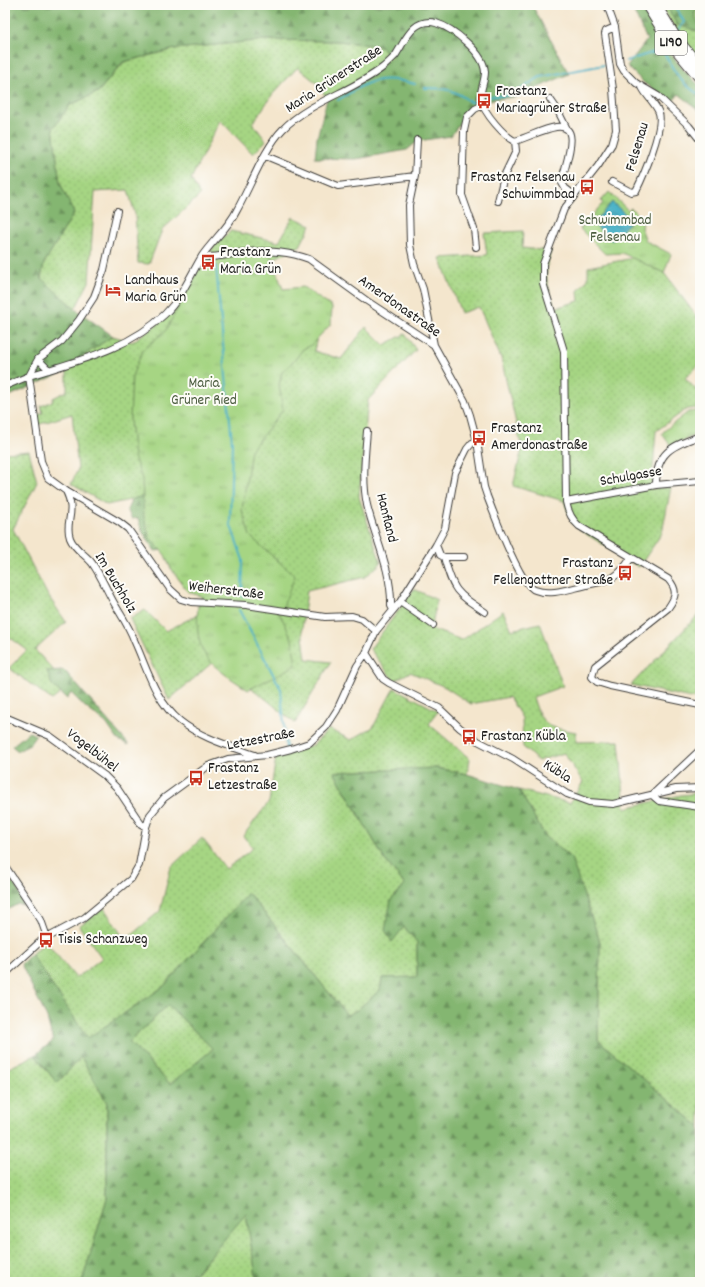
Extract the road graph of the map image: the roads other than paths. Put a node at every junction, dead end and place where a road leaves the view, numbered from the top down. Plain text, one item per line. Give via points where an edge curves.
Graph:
1 (607, 5) edge
2 (647, 5) edge
3 (656, 5) edge
4 (615, 27) junction
5 (700, 67) edge
6 (700, 78) edge
7 (642, 87) junction
8 (550, 99) dead end
9 (483, 105) junction
10 (567, 129) junction
11 (417, 140) dead end
12 (700, 140) edge
13 (516, 141) junction
14 (266, 156) junction
15 (415, 176) junction
16 (612, 182) dead end
17 (574, 195) junction
18 (498, 201) dead end
19 (117, 211) dead end
20 (476, 246) dead end
21 (202, 257) junction
22 (434, 345) junction
23 (38, 359) junction
24 (49, 370) junction
25 (29, 376) junction
26 (5, 386) edge
27 (368, 431) dead end
28 (700, 436) edge
29 (477, 441) junction
30 (700, 481) edge
31 (656, 485) junction
32 (66, 491) junction
33 (566, 502) junction
34 (436, 545) junction
35 (444, 557) junction
36 (464, 557) dead end
37 (631, 558) junction
38 (400, 602) junction
39 (393, 610) junction
40 (485, 612) dead end
41 (434, 625) dead end
42 (376, 631) junction
43 (366, 653) junction
44 (700, 705) edge
45 (5, 717) edge
46 (700, 750) edge
47 (258, 756) junction
48 (700, 788) edge
49 (652, 795) junction
50 (700, 807) edge
51 (146, 827) junction
52 (5, 866) edge
53 (47, 937) junction
54 (5, 974) edge

1 - 4 street, Felsenau
2 - 6 main road, L190 via 670,42
3 - 5 main road, L190 via 676,38
4 - 7 street, Felsenau via 620,64
4 - 17 street via 605,34 616,130 612,144 598,166
7 - 12 street, Felsenau via 658,96
7 - 16 street, Felsenau via 659,113 660,122 645,173 636,192
8 - 10 street via 558,109
9 - 13 street via 507,137
9 - 14 street, Maria Grünerstraße via 480,99 485,73 479,56 454,32 435,23 423,22 413,29 394,57 381,69 313,107 284,128
9 - 20 street via 474,109 467,117 464,131 462,195 474,229
10 - 13 street via 556,127
10 - 17 street via 572,136 562,183
11 - 15 street
13 - 18 street via 516,151 504,176
14 - 15 street via 338,186
14 - 21 street, Maria Grünerstraße via 235,214
15 - 22 street via 409,205 410,245 423,289
17 - 33 street via 564,209 543,264 542,274 564,351
19 - 23 street via 104,270 94,297 62,341
21 - 22 street, Amerdonastraße via 217,258 247,252 309,259
21 - 24 street, Maria Grünerstraße via 174,304 149,327 129,340 93,356
22 - 29 street, Amerdonastraße via 465,401
23 - 24 street
23 - 25 street
24 - 25 street, Maria Grünerstraße
25 - 26 street
25 - 32 street via 43,468 52,482
27 - 39 street, Hanfland via 364,456 367,505 388,578
28 - 31 street via 674,447 662,456
29 - 34 street, Letzestraße via 467,449 455,473 445,528
29 - 37 street, Amerdonastraße via 487,496 522,577 535,590 550,593 607,580 619,574
30 - 31 street, Schulgasse
31 - 33 street, Schulgasse
32 - 42 street, Weiherstraße via 128,529 170,589 181,599 246,605 325,617 352,616 362,619
32 - 47 street, Im Buchholz via 72,508 70,540 92,564 134,638 150,680 168,708 179,720 209,738
33 - 37 street via 568,511 579,526
34 - 35 street via 440,555
34 - 38 street, Letzestraße
35 - 36 street
35 - 40 street via 453,586 465,599
37 - 44 street via 668,579 676,594 668,608 595,666 592,677 597,682 610,686
38 - 39 street, Letzestraße
38 - 41 street
39 - 42 street, Letzestraße
42 - 43 street, Letzestraße
43 - 47 street, Letzestraße via 326,727 309,743
43 - 49 street, Kübla via 389,683 439,708 478,741 513,759 567,794 590,802 607,804
45 - 51 street, Vogelbühel via 50,736 105,776 117,788 141,824
46 - 49 street
47 - 51 street, Letzestraße via 228,759 208,766 158,803
48 - 49 street, Kübla via 676,789
49 - 50 street via 659,801
51 - 53 street, Letzestraße via 139,865 131,879 84,918
52 - 53 street via 41,920
53 - 54 street, Letzestraße

